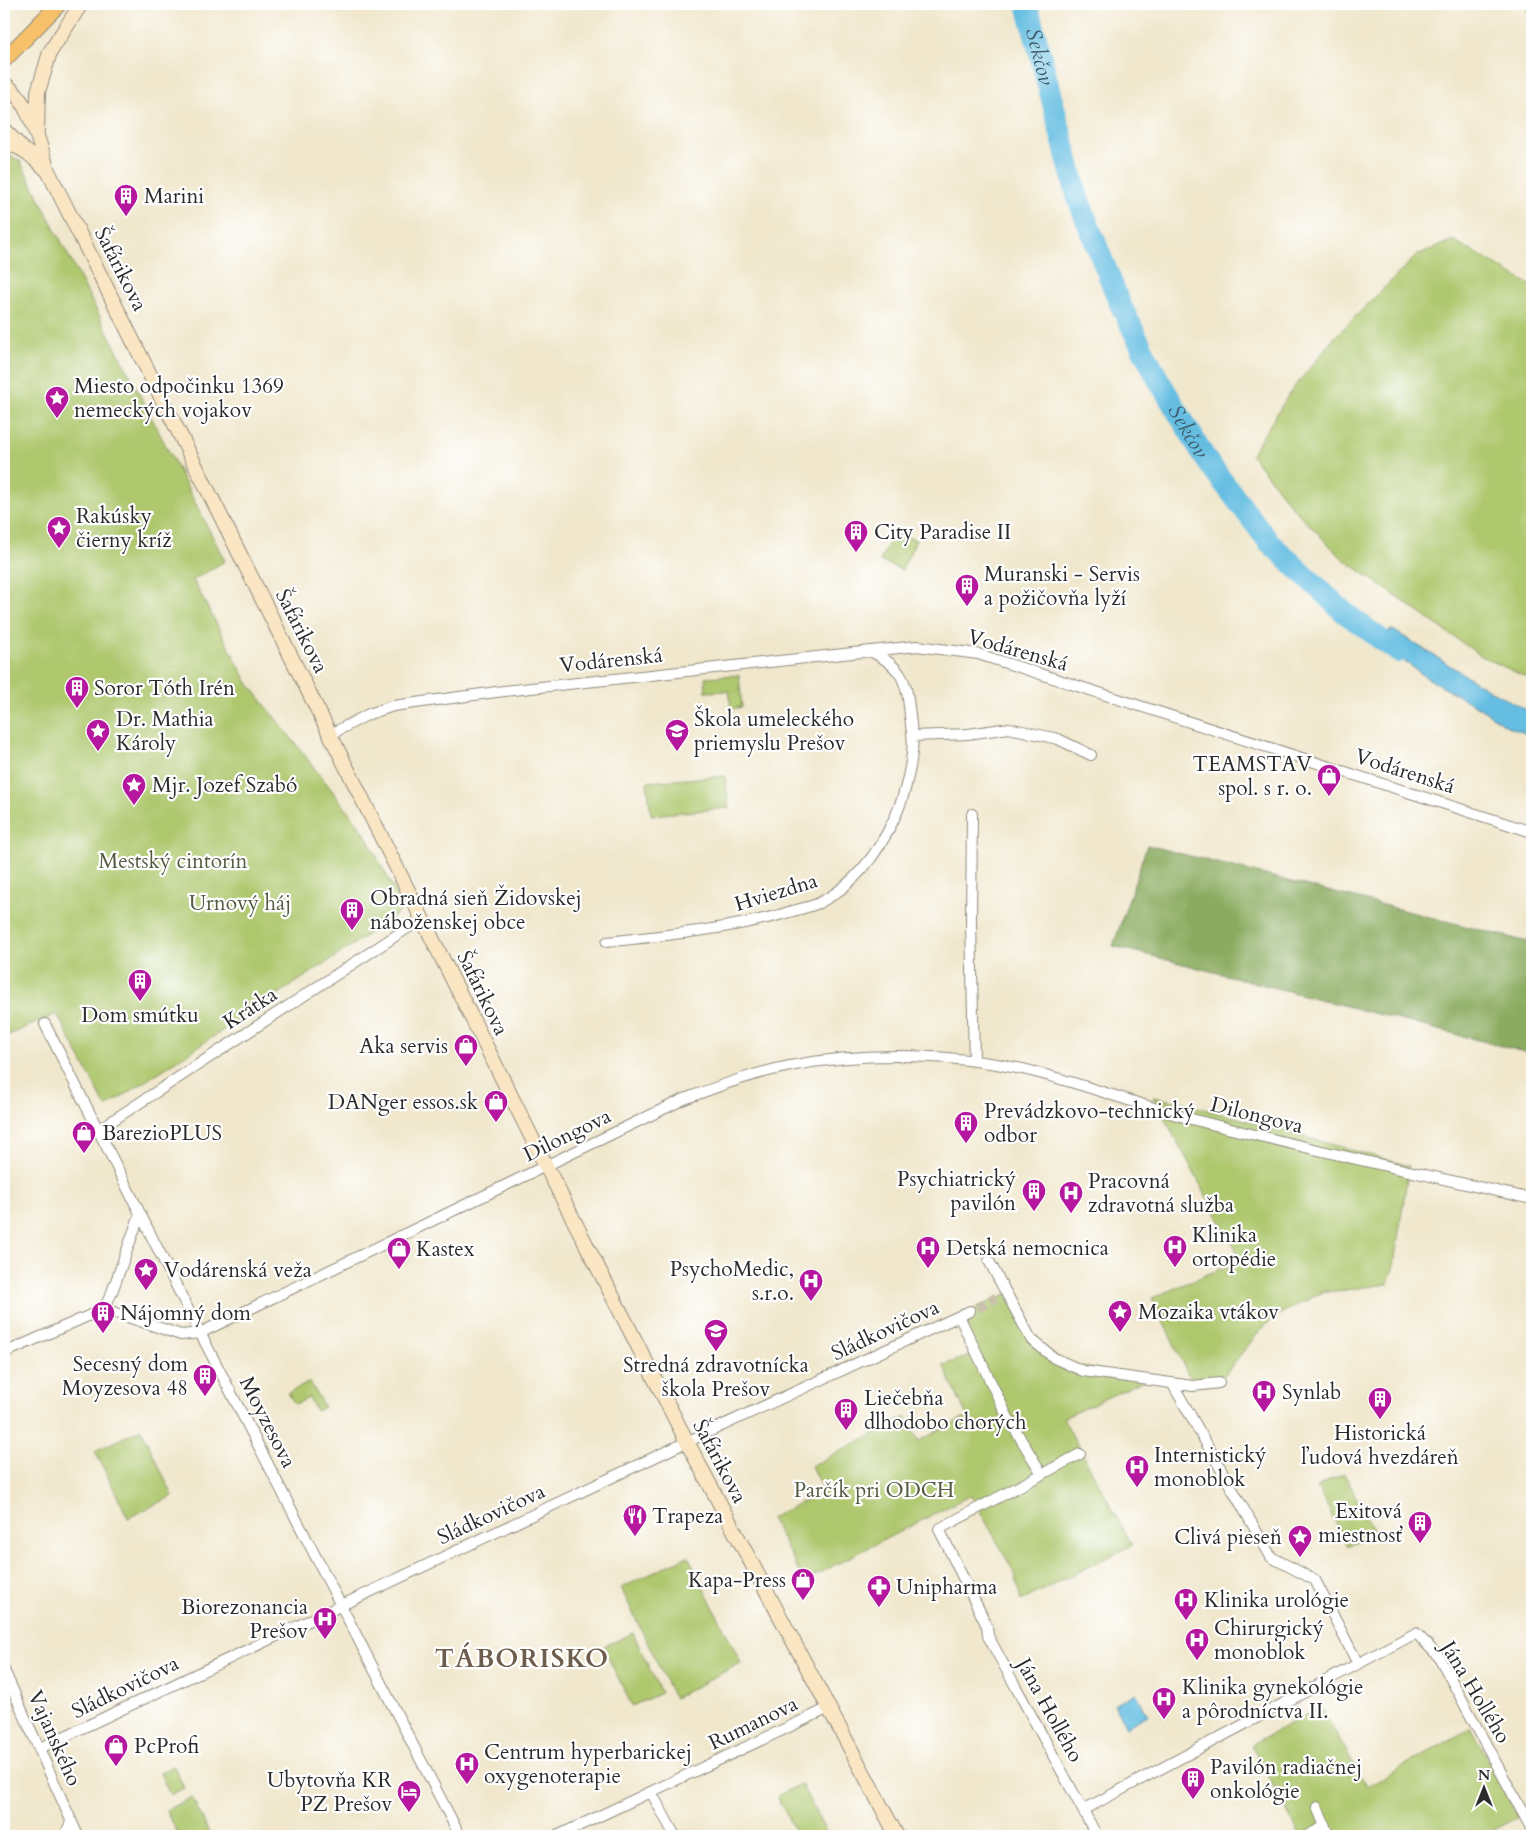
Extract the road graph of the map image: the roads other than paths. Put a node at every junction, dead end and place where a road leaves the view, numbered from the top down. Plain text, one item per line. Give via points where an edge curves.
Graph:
1 (59, 4) edge
2 (80, 4) edge
3 (4, 60) edge
4 (4, 84) edge
5 (4, 130) edge
6 (37, 134) junction
7 (4, 143) edge
8 (28, 152) junction
9 (48, 171) junction
10 (870, 650) junction
11 (331, 734) junction
12 (913, 736) junction
13 (1091, 755) dead end
14 (972, 814) dead end
15 (1532, 832) edge
16 (423, 918) junction
17 (607, 942) dead end
18 (45, 1024) dead end
19 (974, 1060) junction
20 (98, 1130) junction
21 (546, 1166) junction
22 (1532, 1199) edge
23 (140, 1214) junction
24 (989, 1261) dead end
25 (1006, 1293) junction
26 (996, 1298) tunnel mouth
27 (104, 1308) junction
28 (970, 1311) tunnel mouth
29 (959, 1316) junction
30 (200, 1333) junction
31 (4, 1353) edge
32 (1172, 1383) junction
33 (1219, 1383) dead end
34 (687, 1442) junction
35 (1080, 1454) dead end
36 (1042, 1474) junction
37 (341, 1605) junction
38 (1358, 1664) junction
39 (4, 1670) edge
40 (829, 1708) junction
41 (40, 1748) junction
42 (651, 1792) junction
43 (1317, 1807) dead end
44 (1083, 1810) junction
45 (71, 1822) junction
46 (1532, 1830) edge
47 (1326, 1831) edge
48 (65, 1836) edge
49 (78, 1836) edge
50 (460, 1836) edge
51 (556, 1836) edge
52 (674, 1836) edge
53 (897, 1836) edge
54 (1097, 1836) edge
55 (1306, 1836) edge

1 - 3 main road
2 - 6 street via 50,52 38,92
4 - 6 street, Šafárikova via 16,94
5 - 8 street
6 - 9 street, Šafárikova
7 - 8 street
8 - 9 street
9 - 11 street, Šafárikova
10 - 11 street, Vodárenská via 393,706 369,714
10 - 12 street, Hviezdna via 886,658 904,680
10 - 15 street, Vodárenská via 917,646 978,654
11 - 16 street, Šafárikova
12 - 13 street via 968,734 1009,728 1058,739
12 - 17 street, Hviezdna via 902,803 880,848 844,887 818,904 770,917 707,930
14 - 19 street
16 - 20 street, Krátka
16 - 21 street, Šafárikova
18 - 20 street, Moyzesova
19 - 21 street, Dilongova via 923,1056 853,1058 763,1072 682,1100
19 - 22 street, Dilongova via 1033,1072 1197,1120
20 - 23 street, Moyzesova
21 - 30 street, Dilongova
21 - 34 street, Šafárikova
23 - 27 street
23 - 30 street, Moyzesova
24 - 25 street
25 - 26 street
25 - 32 street via 1031,1339 1054,1358 1083,1371
27 - 30 street via 181,1335
27 - 31 street
28 - 29 street, Sládkovičova
29 - 34 street, Sládkovičova
29 - 36 street, Sládkovičova via 1007,1416
30 - 37 street, Moyzesova
32 - 33 street via 1193,1386
32 - 38 street via 1271,1557 1315,1580
34 - 37 street, Sládkovičova
34 - 40 street, Šafárikova
35 - 36 street
36 - 44 street, Jána Hollého via 939,1529 987,1626 988,1636
37 - 41 street, Sládkovičova
37 - 50 street, Moyzesova
38 - 44 street, Jána Hollého
38 - 46 street, Jána Hollého via 1416,1633 1439,1657
39 - 41 street, Vajanského
40 - 42 street, Rumanova
40 - 53 street, Šafárikova
41 - 45 street, Vajanského
42 - 51 street, Rumanova
42 - 52 street
43 - 47 street
44 - 54 street, Jána Hollého
45 - 48 street
45 - 49 street, Vajanského
47 - 55 street

